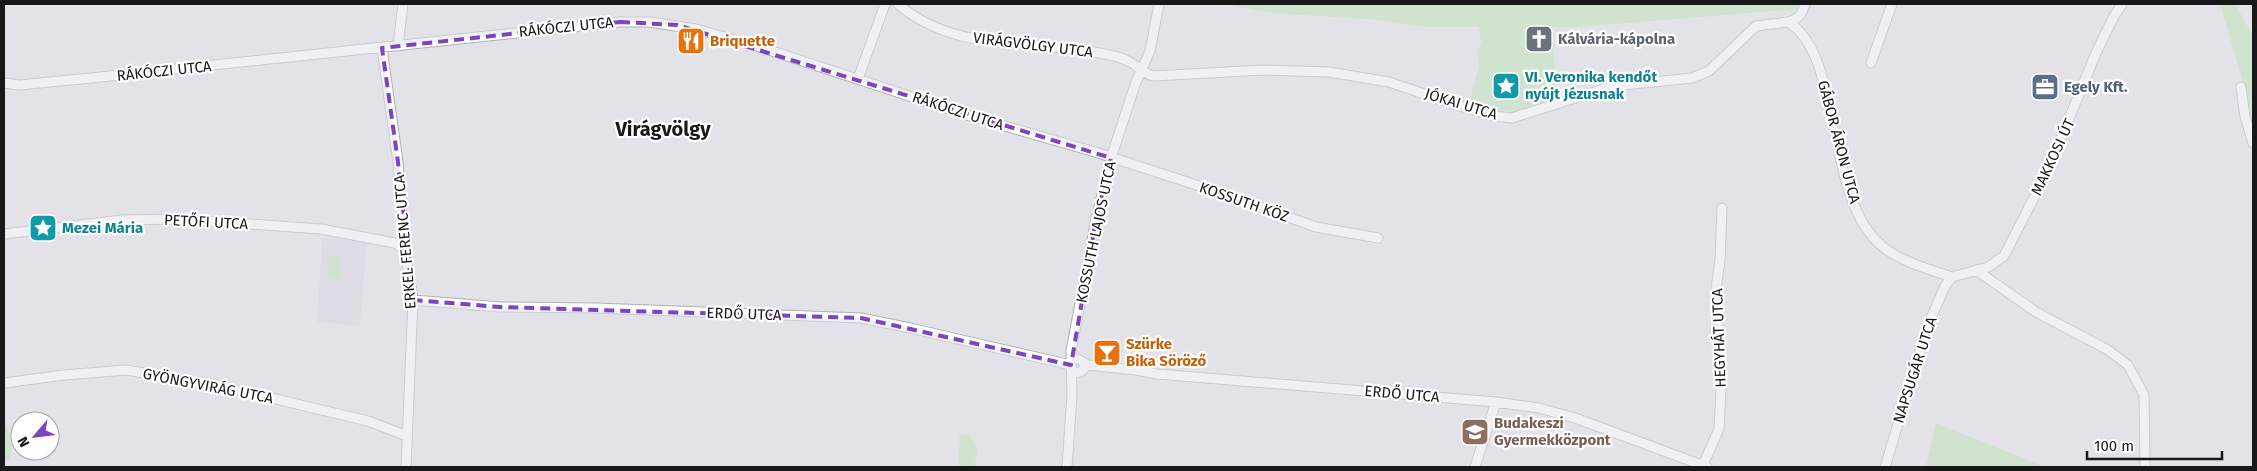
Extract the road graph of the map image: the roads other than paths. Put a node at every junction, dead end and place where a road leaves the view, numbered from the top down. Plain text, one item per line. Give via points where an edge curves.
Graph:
1 (403, 4) edge
2 (885, 4) edge
3 (897, 4) edge
4 (1159, 4) edge
5 (1805, 4) edge
6 (1892, 4) edge
7 (2122, 4) edge
8 (1788, 22) junction
9 (398, 46) junction
10 (382, 48) junction
11 (1872, 63) dead end
12 (1141, 72) junction
13 (858, 79) junction
14 (4, 83) edge
15 (2241, 87) dead end
16 (2253, 143) edge
17 (1112, 158) junction
18 (1722, 208) dead end
19 (4, 234) edge
20 (1378, 238) dead end
21 (405, 250) junction
22 (1976, 270) junction
23 (1952, 277) junction
24 (413, 300) junction
25 (1088, 365) junction
26 (1071, 366) junction
27 (4, 383) edge
28 (1496, 402) junction
29 (407, 436) junction
30 (1705, 466) edge
31 (406, 467) edge
32 (1067, 467) edge
33 (1475, 467) edge
34 (1885, 467) edge
35 (2146, 467) edge

1 - 9 street
2 - 13 street
3 - 12 street, VIRÁGVÖLGY UTCA via 947,32 985,41 1086,51 1126,60
4 - 12 street, KOSSUTH LAJOS UTCA via 1150,51
5 - 8 street via 1796,20
6 - 11 street
7 - 22 street, MAKKOSI ÚT via 2096,53 2048,170 2010,247 1998,262
8 - 12 street, JÓKAI UTCA via 1756,26 1708,71 1692,78 1613,86 1512,118 1494,116 1389,82 1329,72 1263,70 1153,76
8 - 23 street, GÁBOR ÁRON UTCA via 1805,37 1817,60 1845,179 1859,217 1884,248
9 - 10 street, RÁKÓCZI UTCA
9 - 13 street, RÁKÓCZI UTCA via 620,22 649,22 696,29
10 - 14 street, RÁKÓCZI UTCA via 19,85
10 - 21 street, ERKEL FERENC UTCA via 398,162
12 - 17 street, KOSSUTH LAJOS UTCA
13 - 17 street, RÁKÓCZI UTCA
15 - 16 street
17 - 20 street, KOSSUTH KÖZ via 1316,227
17 - 26 street, KOSSUTH LAJOS UTCA via 1096,219 1070,351
18 - 30 street, HEGYHÁT UTCA via 1716,288 1721,380 1719,429
19 - 21 street, PETŐFI UTCA via 122,220 177,219 321,229 395,243
21 - 24 street, ERKEL FERENC UTCA
22 - 23 street, MAKKOSI ÚT
22 - 35 street via 2036,312 2108,350 2128,365 2144,395
23 - 34 street, NAPSUGÁR UTCA via 1928,325
24 - 26 street, ERDŐ UTCA via 500,307 861,318
24 - 29 street, ERKEL FERENC UTCA
25 - 26 street via 1080,372
25 - 26 street, ERDŐ UTCA via 1078,359
25 - 28 street, ERDŐ UTCA via 1157,374
26 - 32 street, KOSSUTH LAJOS UTCA
27 - 29 street, GYÖNGYVIRÁG UTCA via 126,370 217,385 368,421
28 - 30 street, ERDŐ UTCA via 1539,408 1575,418
28 - 33 street
29 - 31 street, ERKEL FERENC UTCA

